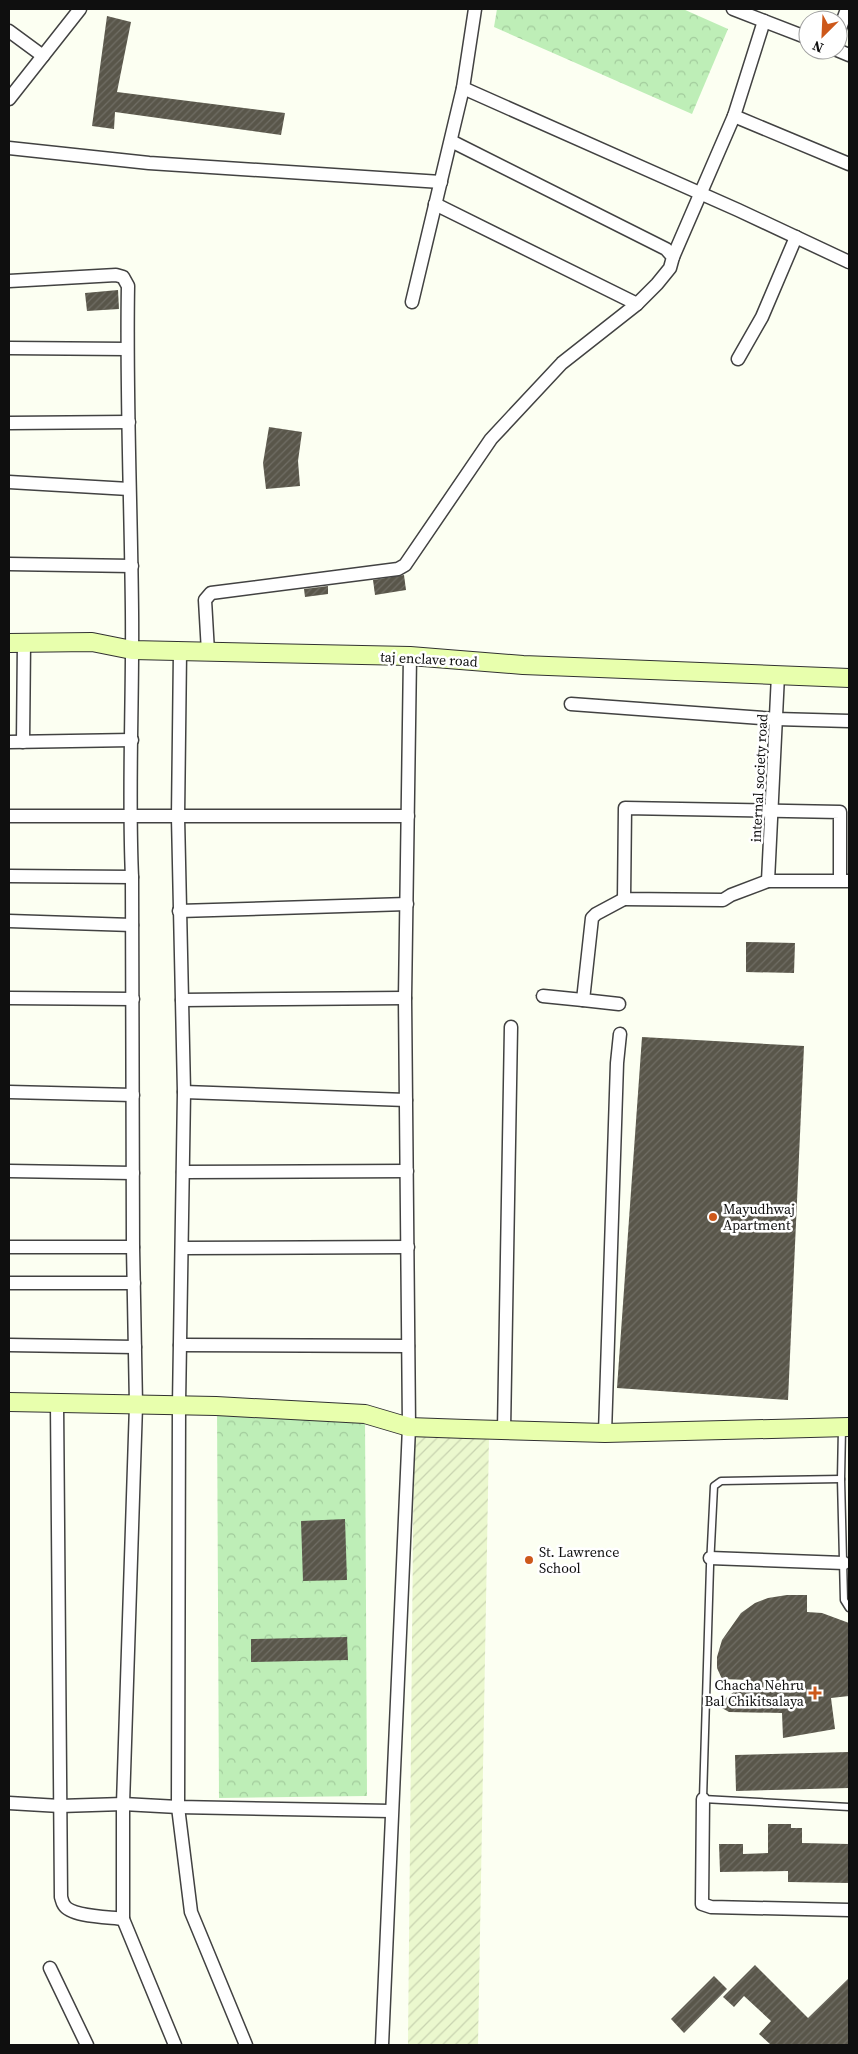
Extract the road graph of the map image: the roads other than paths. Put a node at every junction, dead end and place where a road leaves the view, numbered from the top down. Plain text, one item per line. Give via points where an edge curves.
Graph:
1 (80, 9) edge
2 (475, 9) edge
3 (733, 9) edge
4 (764, 21) junction
5 (9, 31) edge
6 (798, 34) edge
7 (43, 56) junction
8 (463, 88) junction
9 (9, 99) edge
10 (734, 116) junction
11 (451, 141) junction
12 (9, 148) edge
13 (849, 164) edge
14 (441, 182) junction
15 (701, 193) junction
16 (436, 204) junction
17 (796, 237) junction
18 (673, 257) junction
19 (849, 262) edge
20 (9, 281) edge
21 (412, 302) dead end
22 (637, 304) junction
23 (9, 348) edge
24 (127, 349) junction
25 (738, 358) dead end
26 (129, 422) junction
27 (9, 423) edge
28 (9, 482) edge
29 (129, 489) junction
30 (9, 564) edge
31 (132, 566) junction
32 (16, 642) edge
33 (132, 650) junction
34 (180, 652) junction
35 (208, 652) junction
36 (410, 656) junction
37 (778, 675) junction
38 (849, 678) edge
39 (571, 704) dead end
40 (776, 719) junction
41 (849, 721) edge
42 (132, 740) junction
43 (9, 742) edge
44 (23, 742) junction
45 (772, 811) junction
46 (9, 816) edge
47 (130, 816) junction
48 (408, 816) junction
49 (178, 817) junction
50 (9, 876) edge
51 (132, 877) junction
52 (768, 881) junction
53 (844, 881) edge
54 (624, 899) junction
55 (407, 904) junction
56 (180, 911) junction
57 (9, 921) edge
58 (132, 925) junction
59 (543, 996) dead end
60 (9, 998) edge
61 (405, 998) junction
62 (133, 999) junction
63 (182, 1000) junction
64 (583, 1000) junction
65 (619, 1004) dead end
66 (511, 1027) dead end
67 (620, 1034) dead end
68 (9, 1092) edge
69 (184, 1092) junction
70 (133, 1095) junction
71 (406, 1100) junction
72 (9, 1171) edge
73 (407, 1171) junction
74 (183, 1172) junction
75 (133, 1173) junction
76 (133, 1247) junction
77 (9, 1248) edge
78 (182, 1248) junction
79 (408, 1248) junction
80 (134, 1282) junction
81 (9, 1283) edge
82 (9, 1345) edge
83 (180, 1345) junction
84 (408, 1346) junction
85 (135, 1347) junction
86 (9, 1402) edge
87 (57, 1403) junction
88 (136, 1405) junction
89 (179, 1405) junction
90 (409, 1427) junction
91 (846, 1427) edge
92 (497, 1430) junction
93 (605, 1433) junction
94 (841, 1479) junction
95 (710, 1558) junction
96 (844, 1562) junction
97 (849, 1608) edge
98 (704, 1799) junction
99 (9, 1804) edge
100 (123, 1804) junction
101 (60, 1806) junction
102 (178, 1807) junction
103 (849, 1807) edge
104 (391, 1811) junction
105 (849, 1910) edge
106 (123, 1919) junction
107 (50, 1968) dead end
108 (86, 2045) edge
109 (175, 2045) edge
110 (246, 2045) edge
111 (382, 2045) edge

1 - 7 street
2 - 8 street
3 - 4 street
4 - 6 street
4 - 10 street
5 - 7 street
7 - 9 street
8 - 11 street
8 - 15 street
10 - 13 street
10 - 15 street
11 - 14 street
11 - 18 street via 666,249
12 - 14 street via 149,164
14 - 16 street
15 - 17 street
15 - 18 street
16 - 21 street
16 - 22 street
17 - 19 street
17 - 25 street via 762,317
18 - 22 street via 670,268
20 - 24 street via 116,275 123,278 128,286
22 - 35 street via 562,363 491,439 406,564 398,569 211,593 205,600
23 - 24 street
24 - 26 street
26 - 27 street
26 - 29 street
28 - 29 street
29 - 31 street
30 - 31 street
31 - 33 street
32 - 33 street, taj enclave road via 92,642
32 - 44 street
33 - 34 street, taj enclave road
33 - 42 street
34 - 35 street, taj enclave road
34 - 49 street
35 - 36 street, taj enclave road
36 - 37 street, taj enclave road via 523,665
36 - 48 street
37 - 38 street, taj enclave road
37 - 40 street, internal society road
39 - 40 street
40 - 41 street
40 - 45 street, internal society road
42 - 44 street
42 - 47 street
43 - 44 street
45 - 52 street, internal society road
45 - 53 street via 840,812
45 - 54 street via 625,808
46 - 47 street
47 - 49 street
47 - 51 street
48 - 49 street
48 - 55 street
49 - 56 street
50 - 51 street
51 - 58 street
52 - 53 street
52 - 54 street via 723,900
54 - 64 street via 592,918
55 - 56 street
55 - 61 street
56 - 63 street
57 - 58 street
58 - 62 street
59 - 64 street
60 - 62 street
61 - 63 street
61 - 71 street
62 - 70 street
63 - 69 street
64 - 65 street
66 - 92 street
67 - 93 street
68 - 70 street
69 - 71 street
69 - 74 street
70 - 75 street
71 - 73 street
72 - 75 street
73 - 74 street
73 - 79 street
74 - 78 street
75 - 76 street
76 - 77 street
76 - 80 street
78 - 79 street
78 - 83 street
79 - 84 street
80 - 81 street
80 - 85 street
82 - 85 street
83 - 84 street
83 - 89 street
84 - 90 street
85 - 88 street
86 - 87 street
87 - 88 street
87 - 101 street
88 - 89 street
88 - 100 street
89 - 90 street via 365,1414
89 - 102 street
90 - 92 street
90 - 104 street
91 - 93 street
91 - 94 lane
92 - 93 street
94 - 95 lane via 717,1482 713,1492
94 - 96 lane
95 - 96 street
95 - 98 lane
96 - 97 lane via 844,1600
98 - 103 lane
98 - 105 street via 702,1904 711,1907
99 - 101 street
100 - 101 street
100 - 102 street
100 - 106 street
101 - 106 street via 61,1897 64,1905 88,1915
102 - 104 street
102 - 110 street via 191,1912
104 - 111 street
106 - 109 street
107 - 108 street

